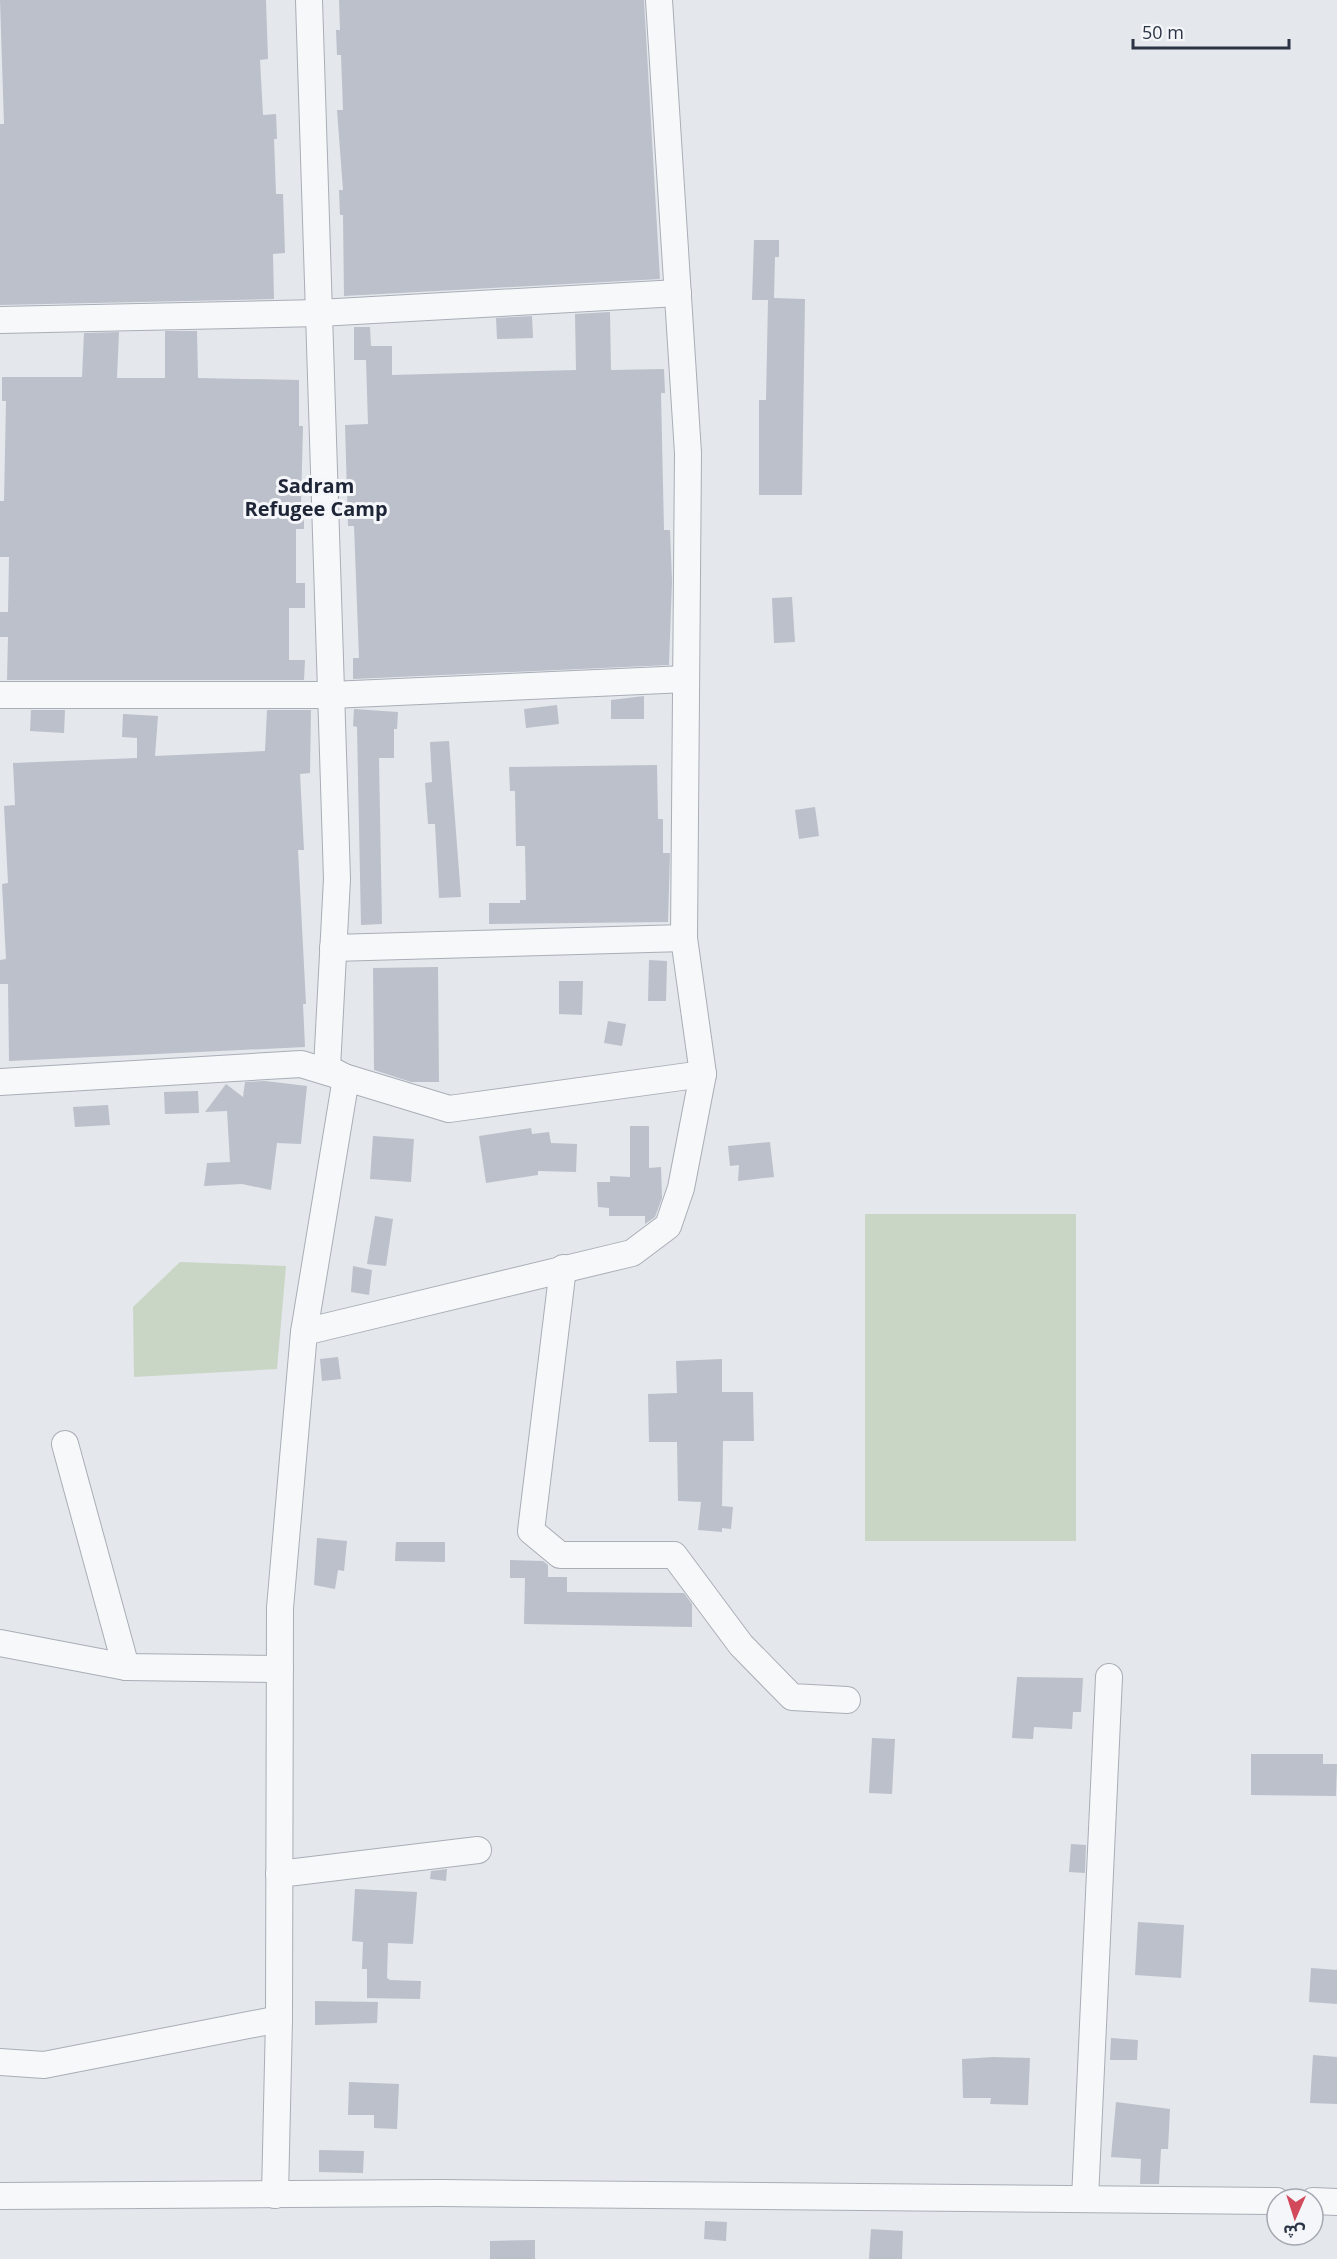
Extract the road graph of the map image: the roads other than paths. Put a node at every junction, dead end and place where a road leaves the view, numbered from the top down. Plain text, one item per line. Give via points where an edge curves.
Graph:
1 (309, 0) edge
2 (659, 0) edge
3 (678, 293) junction
4 (319, 313) junction
5 (0, 320) edge
6 (686, 679) junction
7 (0, 695) edge
8 (331, 695) junction
9 (684, 938) junction
10 (333, 948) junction
11 (703, 1074) junction
12 (346, 1078) junction
13 (0, 1082) edge
14 (563, 1268) junction
15 (304, 1332) junction
16 (64, 1444) dead end
17 (0, 1643) edge
18 (126, 1668) junction
19 (280, 1669) junction
20 (1109, 1677) dead end
21 (847, 1700) dead end
22 (478, 1850) dead end
23 (279, 1874) junction
24 (279, 2019) junction
25 (0, 2062) edge
26 (275, 2195) junction
27 (0, 2196) edge
28 (1085, 2199) junction
29 (1265, 2201) edge

1 - 4 street
2 - 3 street
3 - 4 street
3 - 6 street via 688,453
4 - 5 street
4 - 8 street
6 - 8 street
6 - 9 street
7 - 8 street
8 - 10 street via 337,879
9 - 10 street
9 - 11 street
10 - 12 street via 327,1068
11 - 12 street via 449,1109
11 - 14 street via 681,1188 668,1226 632,1253
12 - 13 street via 301,1064
12 - 15 street
14 - 15 street
14 - 21 street via 531,1531 560,1555 674,1556 741,1645 792,1697
15 - 19 street via 280,1608
16 - 18 street
17 - 18 street
18 - 19 street
19 - 23 street
20 - 28 street
22 - 23 street
23 - 24 street
24 - 25 street via 44,2065
24 - 26 street
26 - 27 street
26 - 28 street
28 - 29 street

